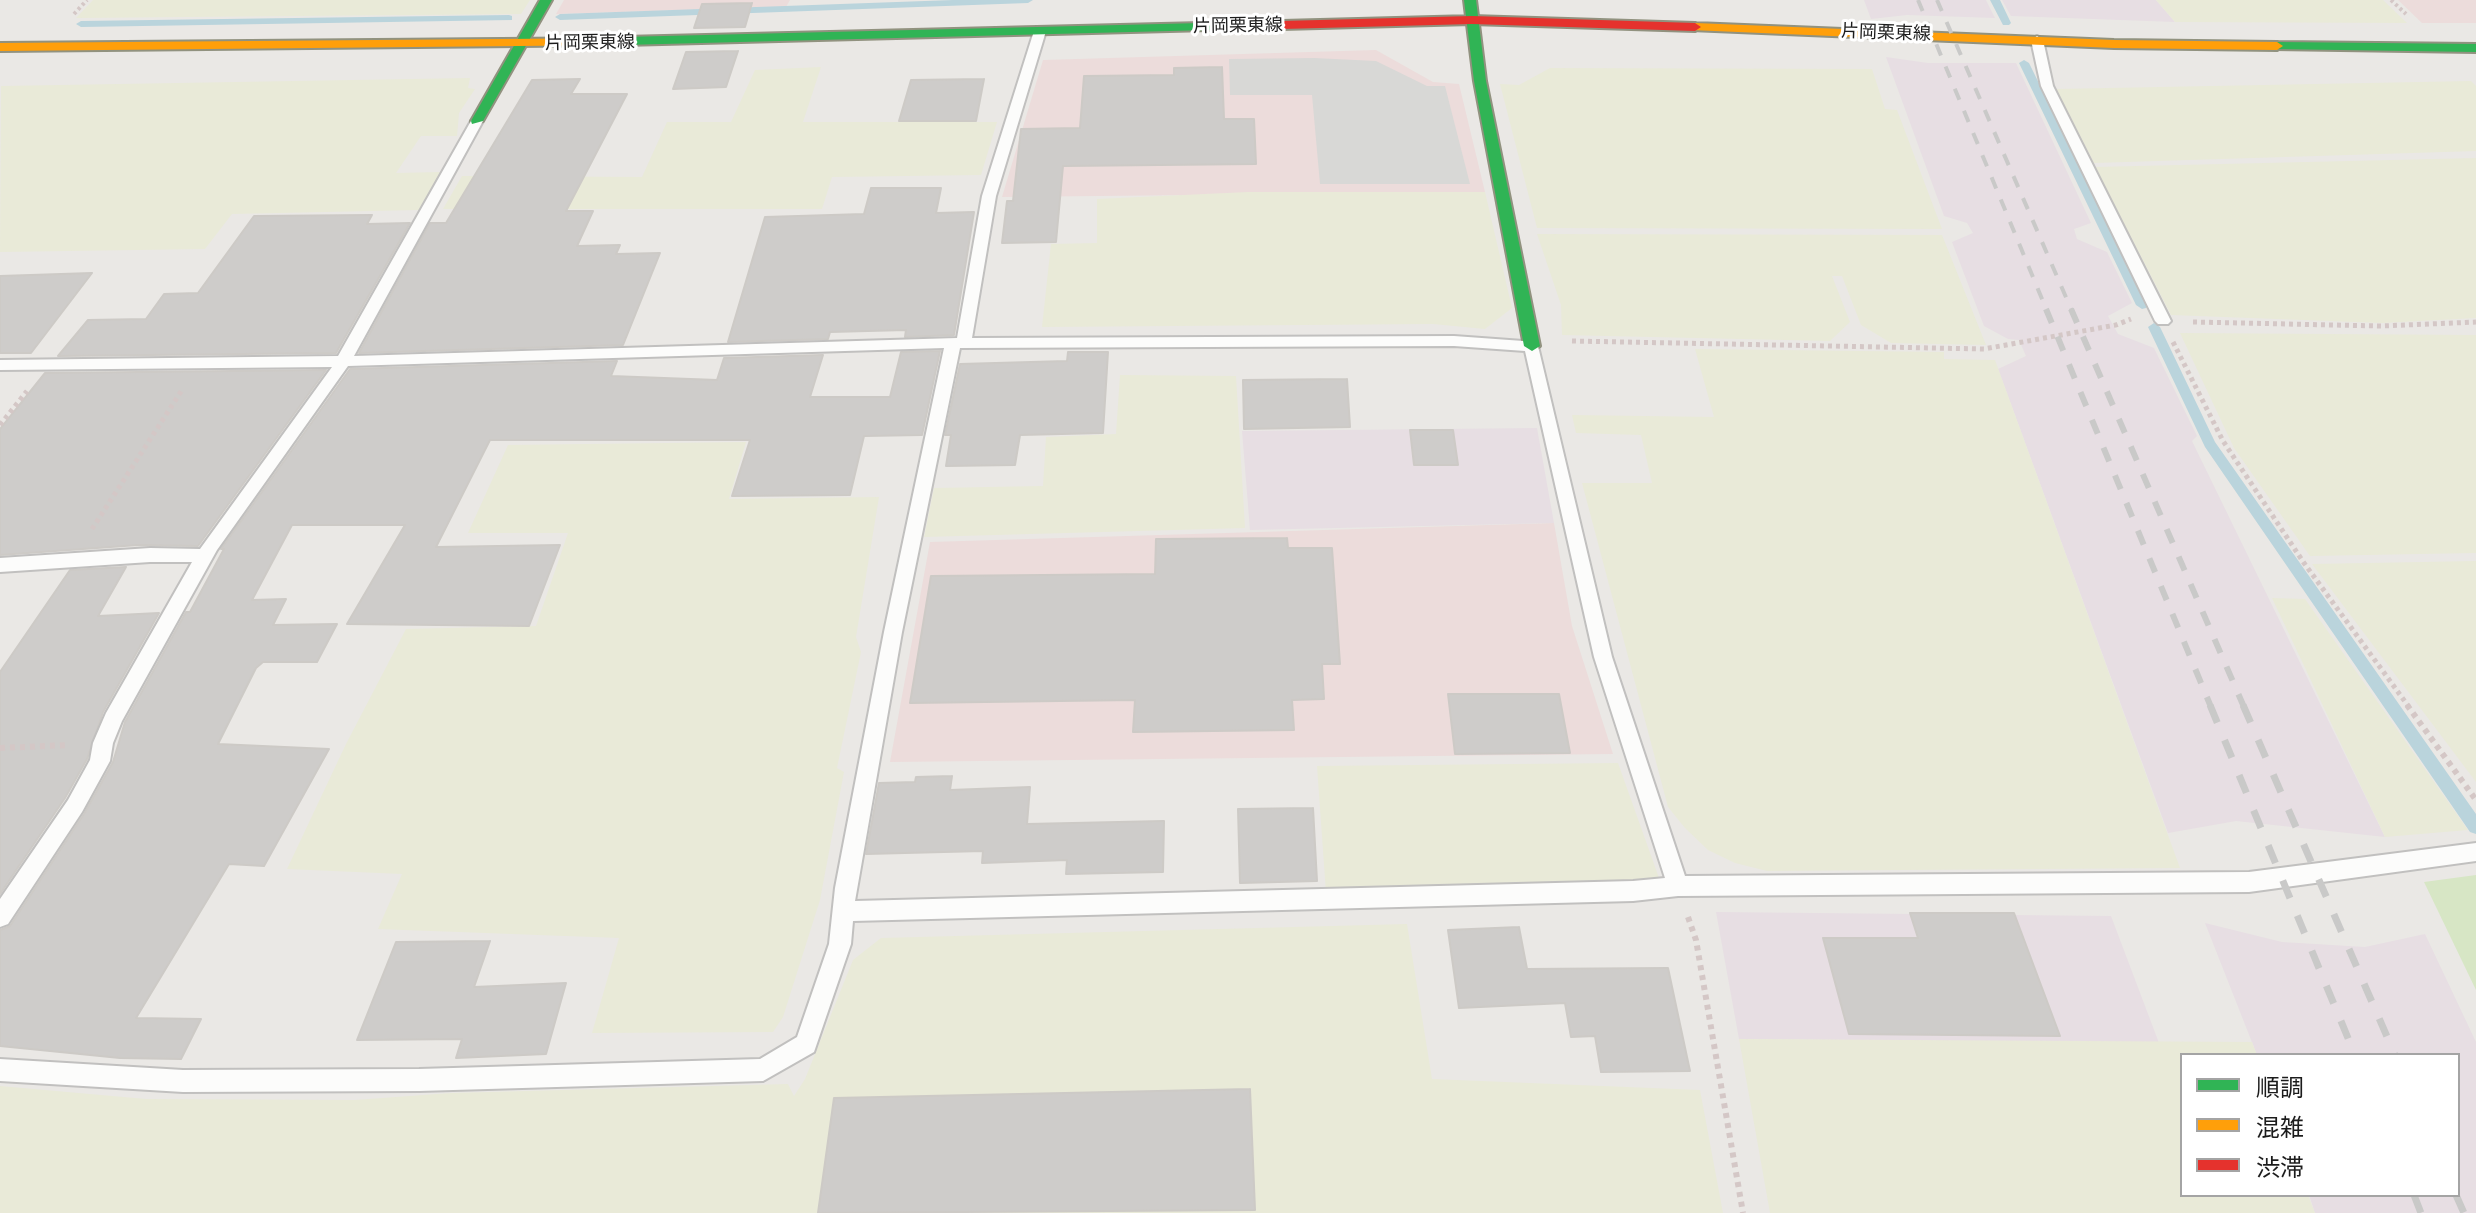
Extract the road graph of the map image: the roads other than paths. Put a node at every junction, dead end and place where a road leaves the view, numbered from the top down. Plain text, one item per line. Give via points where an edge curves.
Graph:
1 (546, 0) edge
2 (1470, 0) edge
3 (1472, 20) junction
4 (1040, 31) junction
5 (2037, 40) junction
6 (520, 44) junction
7 (0, 47) edge
8 (2476, 48) edge
9 (477, 121) joint
10 (2163, 321) road end
11 (959, 343) junction
12 (1532, 346) junction
13 (343, 359) junction
14 (0, 365) edge
15 (205, 556) junction
16 (0, 565) edge
17 (2476, 852) edge
18 (1678, 886) junction
19 (2, 911) edge
20 (844, 911) junction
21 (0, 1070) edge

1 - 6 main road
2 - 3 main road
3 - 4 main road, 片岡栗東線
3 - 5 main road, 片岡栗東線
3 - 12 main road
4 - 6 main road, 片岡栗東線
4 - 11 lane via 989,196
5 - 8 main road, 片岡栗東線
5 - 10 lane via 2047,86
6 - 7 main road, 片岡栗東線
6 - 9 main road
9 - 13 lane
11 - 12 lane via 1454,341
11 - 13 lane
11 - 20 lane via 890,647
12 - 18 lane via 1603,657
13 - 14 lane
13 - 15 lane
15 - 16 lane
15 - 19 lane via 105,736 100,761 75,806
17 - 18 lane via 2249,882
18 - 20 lane
20 - 21 lane via 840,944 806,1044 763,1070 199,1081

